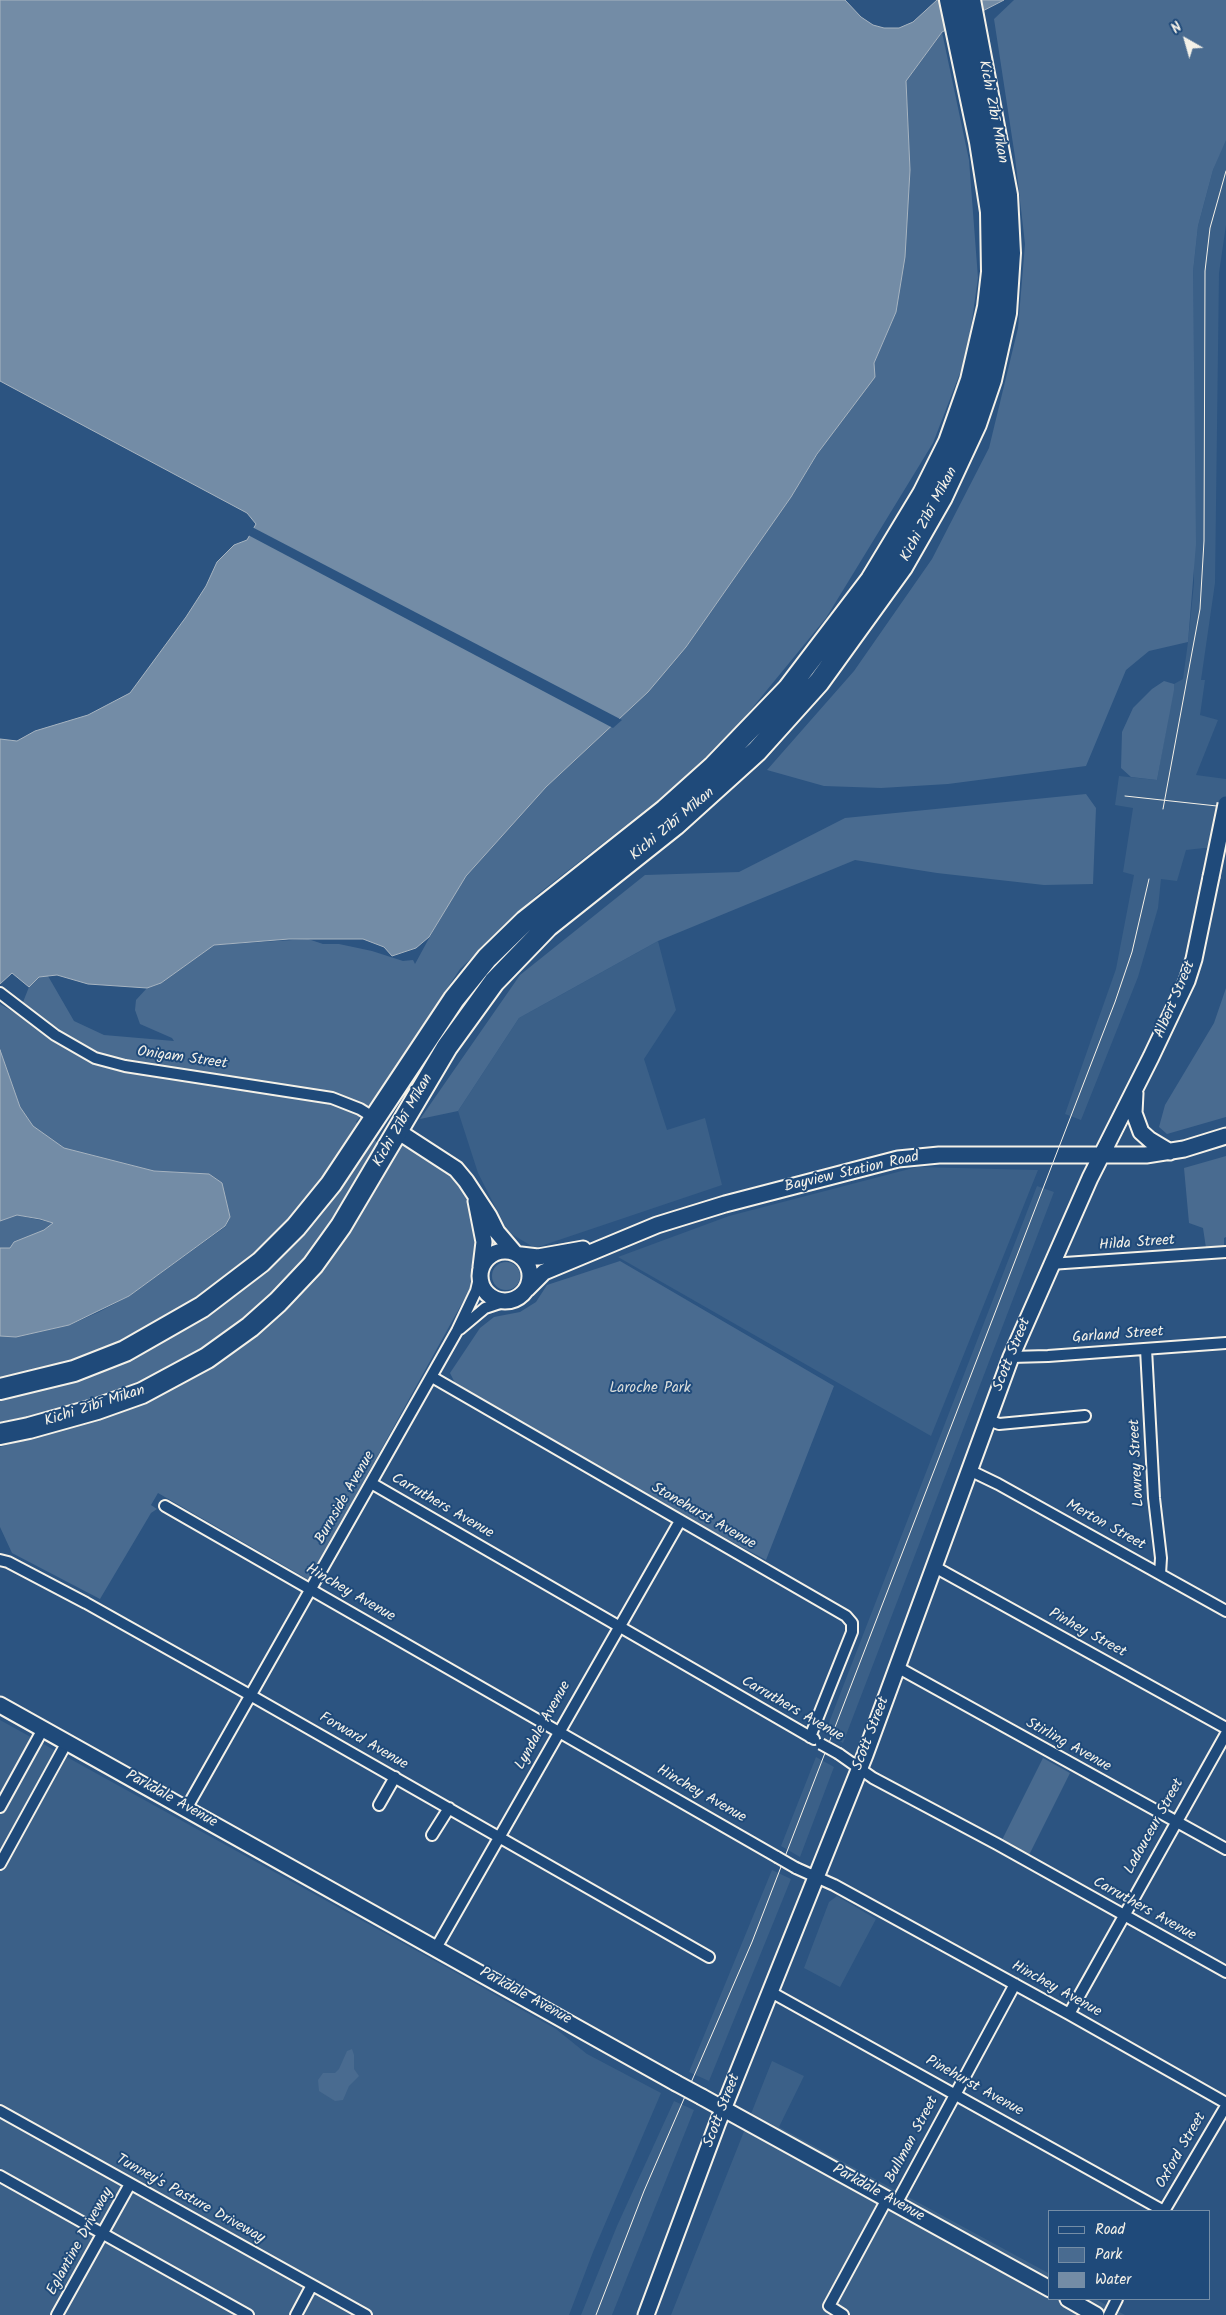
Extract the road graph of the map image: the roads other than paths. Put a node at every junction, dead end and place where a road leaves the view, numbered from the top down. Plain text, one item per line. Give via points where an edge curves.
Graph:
1 (950, 0) edge
2 (970, 0) edge
3 (688, 803) junction
4 (1226, 804) edge
5 (0, 993) edge
6 (1137, 1082) junction
7 (376, 1119) junction
8 (399, 1132) junction
9 (1226, 1136) edge
10 (1170, 1152) junction
11 (1101, 1155) junction
12 (475, 1194) junction
13 (604, 1245) junction
14 (1226, 1252) edge
15 (518, 1254) junction
16 (1050, 1264) junction
17 (481, 1272) junction
18 (527, 1289) junction
19 (506, 1301) junction
20 (457, 1331) junction
21 (1226, 1343) edge
22 (1146, 1349) junction
23 (1011, 1357) junction
24 (432, 1376) junction
25 (1, 1389) edge
26 (1085, 1416) dead end
27 (988, 1420) junction
28 (0, 1435) edge
29 (969, 1470) junction
30 (371, 1484) junction
31 (165, 1506) dead end
32 (680, 1520) junction
33 (0, 1560) edge
34 (933, 1566) junction
35 (1160, 1574) junction
36 (311, 1589) junction
37 (1226, 1611) edge
38 (618, 1627) junction
39 (897, 1667) junction
40 (250, 1695) junction
41 (0, 1705) edge
42 (1226, 1728) edge
43 (43, 1729) junction
44 (559, 1731) junction
45 (1226, 1734) edge
46 (810, 1736) junction
47 (68, 1742) junction
48 (860, 1768) junction
49 (395, 1777) junction
50 (379, 1805) dead end
51 (0, 1807) edge
52 (449, 1808) junction
53 (186, 1809) junction
54 (1175, 1821) junction
55 (432, 1835) dead end
56 (499, 1837) junction
57 (1226, 1849) edge
58 (0, 1864) edge
59 (816, 1877) junction
60 (1123, 1916) junction
61 (436, 1948) junction
62 (709, 1957) dead end
63 (1226, 1972) edge
64 (1015, 1984) junction
65 (769, 1991) junction
66 (1069, 2014) junction
67 (955, 2093) junction
68 (1226, 2104) edge
69 (723, 2108) junction
70 (0, 2111) edge
71 (0, 2176) edge
72 (130, 2184) junction
73 (891, 2202) junction
74 (1162, 2210) edge
75 (1165, 2210) edge
76 (103, 2234) junction
77 (312, 2285) junction
78 (1048, 2288) edge
79 (1070, 2300) edge
80 (1116, 2300) edge
81 (57, 2315) edge
82 (248, 2315) edge
83 (296, 2315) edge
84 (366, 2315) edge
85 (646, 2315) edge
86 (842, 2315) edge
87 (1096, 2315) edge
88 (1109, 2315) edge

1 - 3 highway, Kichi Zībī Mīkan via 991,212 992,272 985,323 971,380 948,442 927,486 851,609 788,689
2 - 3 highway, Kichi Zībī Mīkan via 1007,195 1010,253 1006,313 991,380 972,433 942,496 902,567 871,612 819,682 757,751
3 - 7 highway, Kichi Zībī Mīkan via 525,921 487,958 454,999
3 - 8 highway, Kichi Zībī Mīkan via 558,918 494,982 458,1031
4 - 6 main road, Albert Street, bridge via 1194,959
5 - 7 street, Onigam Street via 84,1054 108,1062 332,1098
6 - 10 main road via 1134,1108 1137,1125 1150,1140
6 - 11 main road, Albert Street
7 - 8 highway
7 - 25 highway, Kichi Zībī Mīkan via 302,1220 261,1262 228,1289 176,1324 125,1351 74,1371
8 - 12 main road via 450,1164
8 - 28 highway, Kichi Zībī Mīkan via 322,1253 284,1296 250,1327 201,1362 142,1393 97,1409
9 - 10 main road, Bayview Station Road
10 - 11 main road, Bayview Station Road
11 - 13 main road, Bayview Station Road via 939,1154 898,1159 714,1207
11 - 16 main road, Scott Street
12 - 15 main road via 497,1232
12 - 17 main road via 484,1242
13 - 15 main road, Bayview Station Road via 547,1256
13 - 18 main road, Bayview Station Road via 544,1272
14 - 16 street, Hilda Street
15 - 17 main road via 507,1250 496,1252 486,1260
15 - 18 main road via 530,1268
16 - 23 main road, Scott Street
17 - 19 main road via 488,1295
17 - 20 street, Burnside Avenue via 476,1291
18 - 19 main road via 517,1298
19 - 20 street, Burnside Avenue via 485,1308
20 - 24 street, Burnside Avenue
21 - 22 street, Garland Street
22 - 23 street, Garland Street
22 - 35 street, Lowrey Street
23 - 27 main road, Scott Street
24 - 30 street, Burnside Avenue
24 - 32 street, Stonehurst Avenue
26 - 27 street via 999,1424
27 - 29 main road, Scott Street
29 - 34 main road, Scott Street
29 - 35 street, Merton Street
30 - 36 street, Burnside Avenue
30 - 38 street, Carruthers Avenue
31 - 36 street, Hinchey Avenue
32 - 38 street, Lyndale Avenue
32 - 46 street, Stonehurst Avenue via 846,1616 852,1623 851,1634
33 - 40 street, Forward Avenue via 86,1603
34 - 39 main road, Scott Street
34 - 42 street, Pinhey Street
35 - 37 street, Merton Street
36 - 40 street, Burnside Avenue
36 - 44 street, Hinchey Avenue
38 - 44 street, Lyndale Avenue
38 - 46 street, Carruthers Avenue
39 - 48 main road, Scott Street
39 - 54 street, Stirling Avenue
40 - 49 street, Forward Avenue
40 - 53 street, Burnside Avenue
41 - 43 main road, Parkdale Avenue
43 - 47 main road, Parkdale Avenue
43 - 51 street
44 - 56 street, Lyndale Avenue
44 - 59 street, Hinchey Avenue, bridge
45 - 54 street, Ladouceur Street
46 - 48 street, Carruthers Avenue, bridge
47 - 53 main road, Parkdale Avenue
47 - 58 street
48 - 59 main road, Scott Street
48 - 60 street, Carruthers Avenue
49 - 50 street
49 - 52 street, Forward Avenue
52 - 55 street
52 - 56 street, Forward Avenue
53 - 61 main road, Parkdale Avenue
54 - 57 street, Stirling Avenue
54 - 60 street, Ladouceur Street
56 - 61 street, Lyndale Avenue
56 - 62 street, Forward Avenue
59 - 64 street, Hinchey Avenue
59 - 65 main road, Scott Street
60 - 63 street, Carruthers Avenue
60 - 66 street, Ladouceur Street
61 - 69 main road, Parkdale Avenue, bridge
64 - 66 street, Hinchey Avenue
64 - 67 street, Bullman Street
65 - 67 street, Pinehurst Avenue
65 - 69 main road, Scott Street
66 - 68 street, Hinchey Avenue
67 - 73 street, Bullman Street
67 - 74 street, Pinehurst Avenue
68 - 75 street, Oxford Street
69 - 73 main road, Parkdale Avenue
69 - 85 main road, Scott Street
70 - 72 street, Tunney's Pasture Driveway
71 - 76 street
72 - 76 street, Eglantine Driveway
72 - 77 street, Tunney's Pasture Driveway
73 - 78 main road, Parkdale Avenue
73 - 86 street, Bullman Street via 829,2306
76 - 81 street, Eglantine Driveway
76 - 82 street
77 - 83 street
77 - 84 street, Tunney's Pasture Driveway
79 - 87 main road
80 - 88 street

